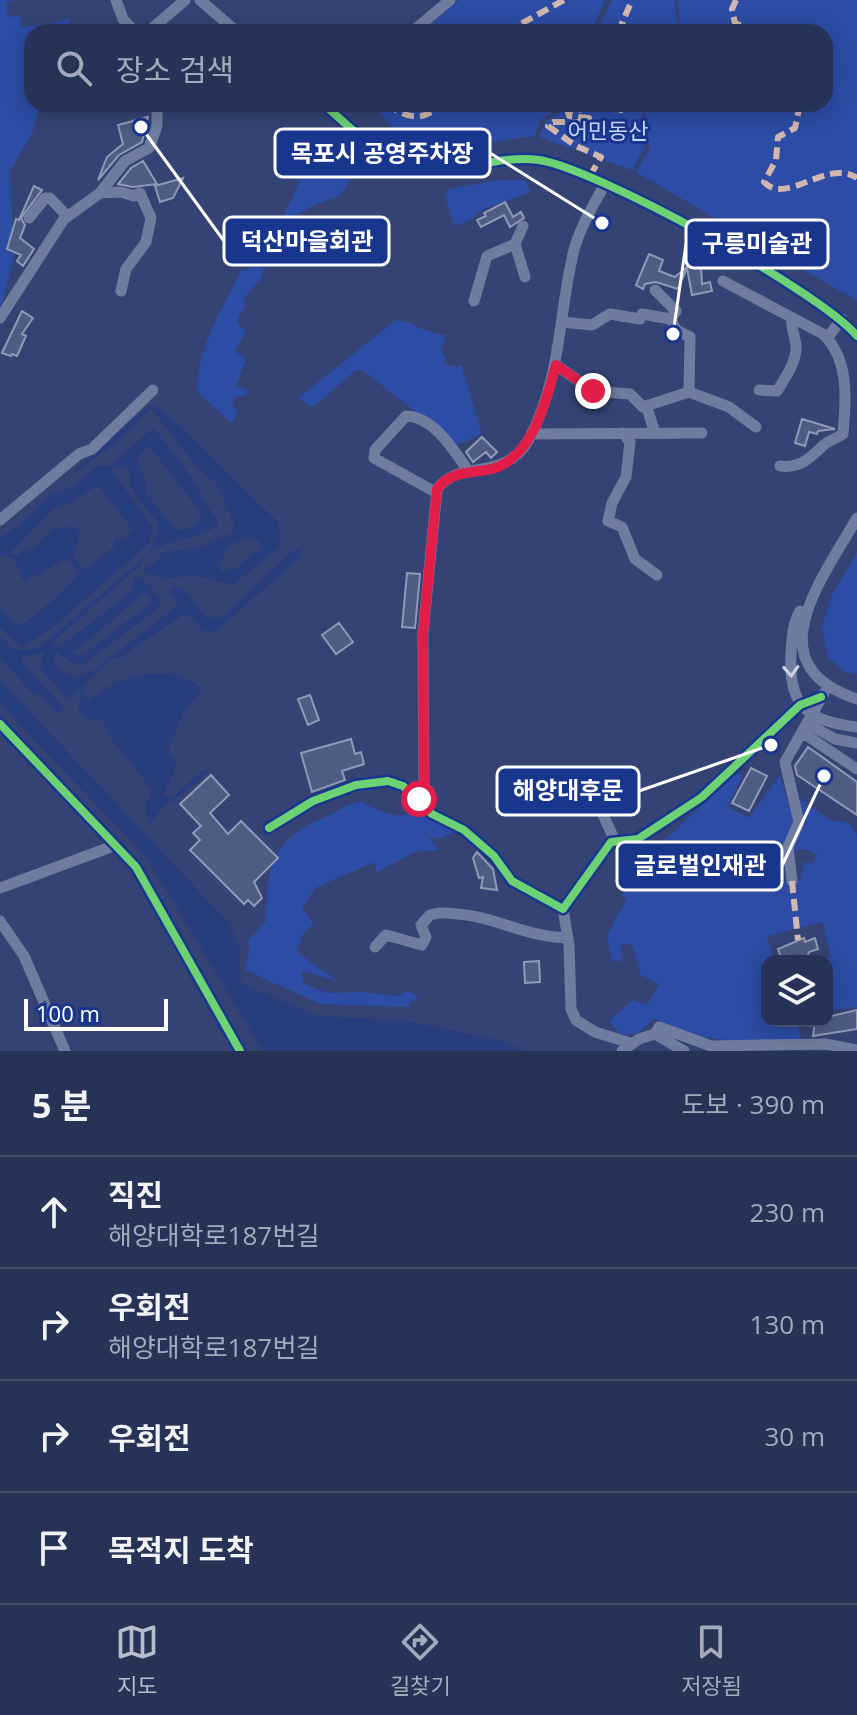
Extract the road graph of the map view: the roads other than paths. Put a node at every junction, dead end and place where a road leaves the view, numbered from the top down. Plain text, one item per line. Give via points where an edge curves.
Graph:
1 (116, 0) edge
2 (185, 0) edge
3 (200, 0) edge
4 (450, 0) edge
5 (128, 24) edge
6 (157, 24) edge
7 (228, 24) edge
8 (422, 24) edge
9 (157, 112) edge
10 (337, 112) edge
11 (605, 184) junction
12 (100, 193) junction
13 (67, 216) junction
14 (29, 218) dead end
15 (523, 226) dead end
16 (515, 244) junction
17 (525, 277) dead end
18 (723, 281) dead end
19 (655, 290) dead end
20 (121, 291) dead end
21 (474, 301) dead end
22 (0, 318) edge
23 (792, 318) junction
24 (671, 319) junction
25 (842, 319) junction
26 (562, 322) junction
27 (857, 336) edge
28 (827, 338) junction
29 (556, 365) junction
30 (153, 390) dead end
31 (759, 390) dead end
32 (689, 392) junction
33 (647, 408) junction
34 (756, 427) dead end
35 (623, 433) junction
36 (655, 433) junction
37 (702, 433) dead end
38 (531, 434) junction
39 (780, 466) dead end
40 (469, 472) junction
41 (437, 493) junction
42 (857, 518) edge
43 (0, 520) edge
44 (657, 575) dead end
45 (811, 599) junction
46 (828, 686) junction
47 (821, 697) junction
48 (857, 699) edge
49 (800, 705) junction
50 (0, 724) edge
51 (808, 724) junction
52 (857, 727) edge
53 (857, 743) edge
54 (857, 769) edge
55 (599, 794) dead end
56 (424, 807) junction
57 (269, 828) dead end
58 (615, 841) junction
59 (116, 845) junction
60 (792, 881) dead end
61 (0, 888) edge
62 (563, 909) junction
63 (0, 921) edge
64 (568, 938) junction
65 (375, 947) dead end
66 (655, 1034) junction
67 (626, 1047) edge
68 (857, 1050) edge
69 (65, 1051) edge
70 (240, 1051) edge
71 (684, 1051) edge

1 - 5 street
2 - 6 street
3 - 7 street
4 - 8 street
9 - 12 street via 149,148 116,168
10 - 11 street via 391,158 423,171 496,159 538,160
11 - 25 street via 723,246
11 - 26 street via 575,248
12 - 13 street
12 - 20 street via 140,193 151,213 146,242 126,269
13 - 14 street via 45,198
13 - 22 street
15 - 16 street
16 - 17 street
16 - 21 street via 487,256
18 - 23 street
19 - 24 street via 676,311
23 - 28 street
23 - 31 street via 796,349 791,365 777,391
24 - 26 street via 610,314 592,325
24 - 32 street via 676,330 690,337
25 - 27 street
25 - 28 street
26 - 29 street
28 - 39 street via 848,394 843,434 805,463
29 - 33 street via 593,391 630,394
29 - 38 street
30 - 43 street via 92,449
32 - 33 street
32 - 34 street via 729,407
33 - 36 street
35 - 36 street
35 - 38 street
35 - 44 street via 630,442 626,477 608,521 622,527 635,559
36 - 37 street
38 - 40 street via 507,463
40 - 41 street via 446,479
40 - 41 street via 446,440 418,418 406,416 375,450 374,458
41 - 56 street via 423,633
42 - 45 street
45 - 46 street via 803,624 803,655
45 -> 49 street via 792,632 790,672
46 - 47 street
46 - 48 street
47 - 49 street
47 - 51 street
49 - 51 street
49 - 58 street via 702,797 638,839
50 - 59 street
51 - 52 street
51 - 53 street via 835,739
51 - 54 street
51 - 60 street via 785,762 799,822 788,847
55 - 58 street
56 - 57 street via 403,786 375,781 313,801
56 - 62 street via 479,843 512,881
58 - 62 street via 603,849
59 - 61 street
59 - 70 street via 136,867
62 - 64 street
63 - 69 street via 24,956
64 - 65 street via 537,935 493,918 439,913 421,925 426,937 422,945 386,935
64 - 67 street via 576,1020
66 - 67 street
66 - 68 street via 659,1027 711,1046 826,1044
66 - 71 street

